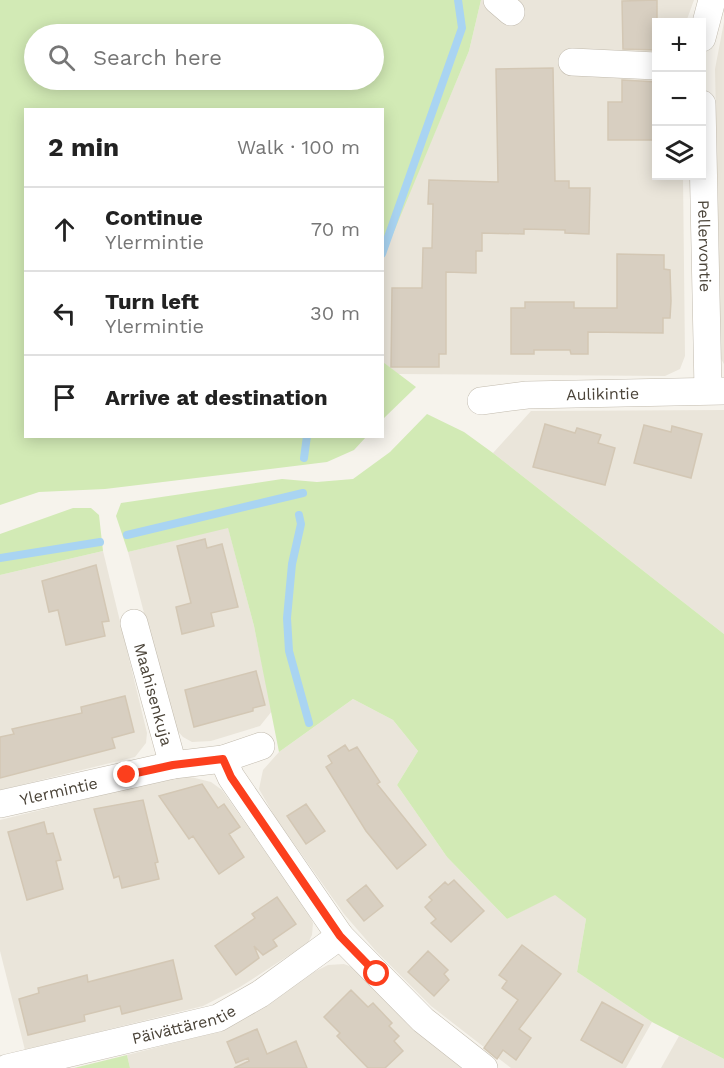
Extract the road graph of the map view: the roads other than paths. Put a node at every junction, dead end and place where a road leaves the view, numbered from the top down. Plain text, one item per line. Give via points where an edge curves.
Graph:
1 (711, 0) edge
2 (706, 21) edge
3 (572, 62) dead end
4 (652, 66) edge
5 (703, 126) edge
6 (716, 390) edge
7 (481, 401) dead end
8 (134, 623) dead end
9 (261, 746) dead end
10 (223, 759) junction
11 (173, 765) junction
12 (0, 804) edge
13 (340, 936) junction
14 (7, 1068) edge
15 (484, 1068) edge

1 - 2 street
3 - 4 street
5 - 6 street, Pellervontie
6 - 7 street, Aulikintie via 527,395
8 - 11 street, Maahisenkuja
9 - 10 street, Ylermintie
10 - 11 street, Ylermintie
10 - 13 street via 231,777
11 - 12 street, Ylermintie
13 - 14 street, Päivättärentie via 260,994 218,1018
13 - 15 street via 423,1020

